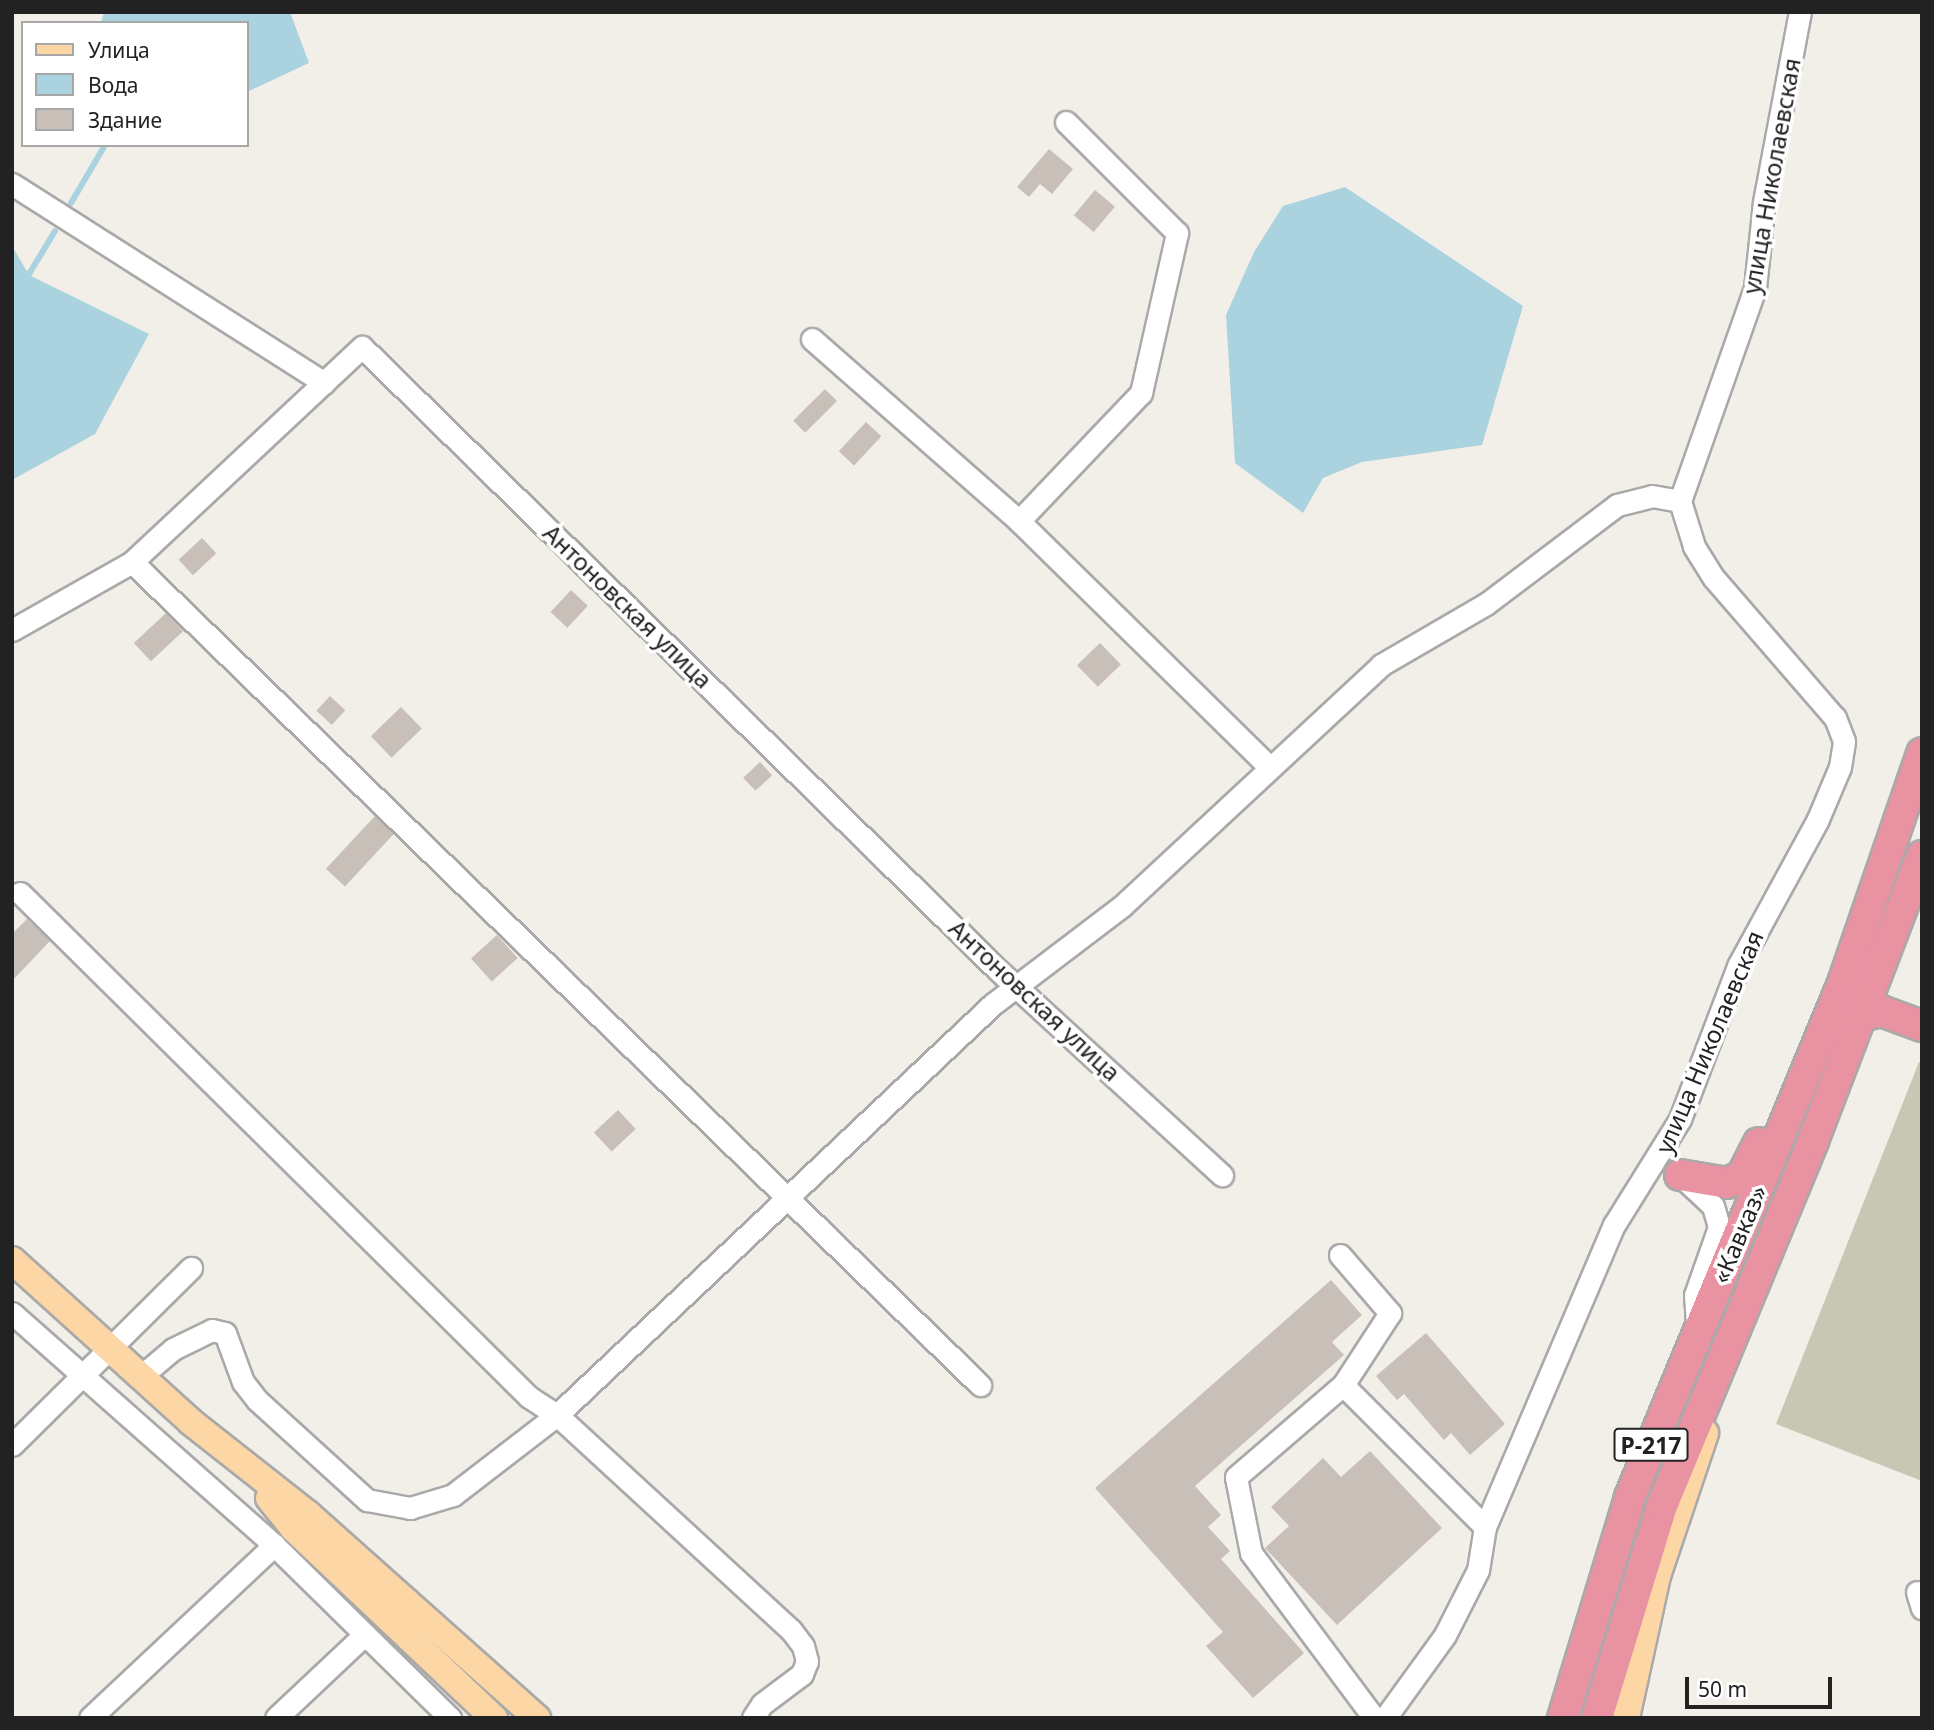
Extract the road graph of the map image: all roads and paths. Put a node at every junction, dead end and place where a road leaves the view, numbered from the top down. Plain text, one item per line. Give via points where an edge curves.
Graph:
1 (1800, 12) edge
2 (1066, 122) dead end
3 (12, 184) edge
4 (812, 339) dead end
5 (324, 383) junction
6 (1680, 500) junction
7 (1019, 521) junction
8 (132, 562) junction
9 (12, 630) edge
10 (1922, 753) edge
11 (1267, 765) junction
12 (1922, 856) edge
13 (20, 894) dead end
14 (1019, 986) junction
15 (1871, 1007) junction
16 (1922, 1026) edge
17 (1822, 1032) junction
18 (1669, 1169) junction
19 (1222, 1175) dead end
20 (785, 1196) junction
21 (1340, 1255) dead end
22 (12, 1260) edge
23 (191, 1268) dead end
24 (1748, 1301) junction
25 (12, 1313) edge
26 (1697, 1333) junction
27 (108, 1348) junction
28 (84, 1373) junction
29 (140, 1377) junction
30 (980, 1385) dead end
31 (1343, 1385) junction
32 (556, 1415) junction
33 (12, 1445) edge
34 (249, 1472) junction
35 (1485, 1528) junction
36 (274, 1545) junction
37 (365, 1634) junction
38 (1576, 1661) junction
39 (90, 1718) edge
40 (276, 1718) edge
41 (450, 1718) edge
42 (494, 1718) edge
43 (537, 1718) edge
44 (753, 1718) edge
45 (1374, 1718) edge
46 (1385, 1718) edge
47 (1549, 1718) edge
48 (1563, 1718) edge
49 (1597, 1718) edge
50 (1626, 1718) edge

1 - 6 street, улица Николаевская via 1763,202 1755,288
2 - 7 street via 1177,233 1141,393
3 - 5 street
4 - 7 street
5 - 8 street, Антоновская улица
5 - 14 street, Антоновская улица via 362,347
6 - 11 street via 1652,496 1616,505 1486,604 1381,666
6 - 18 street, улица Николаевская via 1694,546 1713,577 1835,718 1844,741 1831,791 1738,966
7 - 11 street
8 - 9 street, Антоновская улица
8 - 20 street
10 - 17 highway, «Кавказ» / Р-217
11 - 14 street via 1122,906
12 - 15 highway, «Кавказ» / Р-217
13 - 32 street via 500,1370
14 - 19 street, Антоновская улица
14 - 20 street
15 - 16 highway
15 - 24 highway, «Кавказ» / Р-217
17 - 18 highway via 1804,1047 1742,1175 1707,1184
17 - 26 highway, «Кавказ» / Р-217
18 - 26 street via 1713,1206 1719,1227 1695,1295
18 - 35 street, улица Николаевская via 1614,1225
20 - 30 street
20 - 32 street
21 - 31 street via 1390,1313
22 - 27 main road
23 - 27 street
24 - 49 highway, «Кавказ» / Р-217 via 1653,1530
24 - 50 main road via 1657,1576
25 - 28 street
26 - 38 highway, «Кавказ» / Р-217 via 1630,1497
27 - 28 street
27 - 29 main road
28 - 33 street
28 - 36 street
29 - 32 street via 173,1349 212,1330 225,1333 243,1382 257,1400 348,1486 387,1507 410,1508 453,1495
29 - 34 main road
31 - 35 street
31 - 45 street via 1236,1477 1251,1553
32 - 44 street via 803,1646 807,1661 802,1674 762,1704
34 - 42 main road via 293,1528
34 - 43 main road via 308,1514
35 - 46 street, улица Николаевская via 1478,1570 1445,1636
36 - 37 street
36 - 39 street
37 - 40 street
37 - 41 street
38 - 47 main road
38 - 48 highway, «Кавказ» / Р-217

